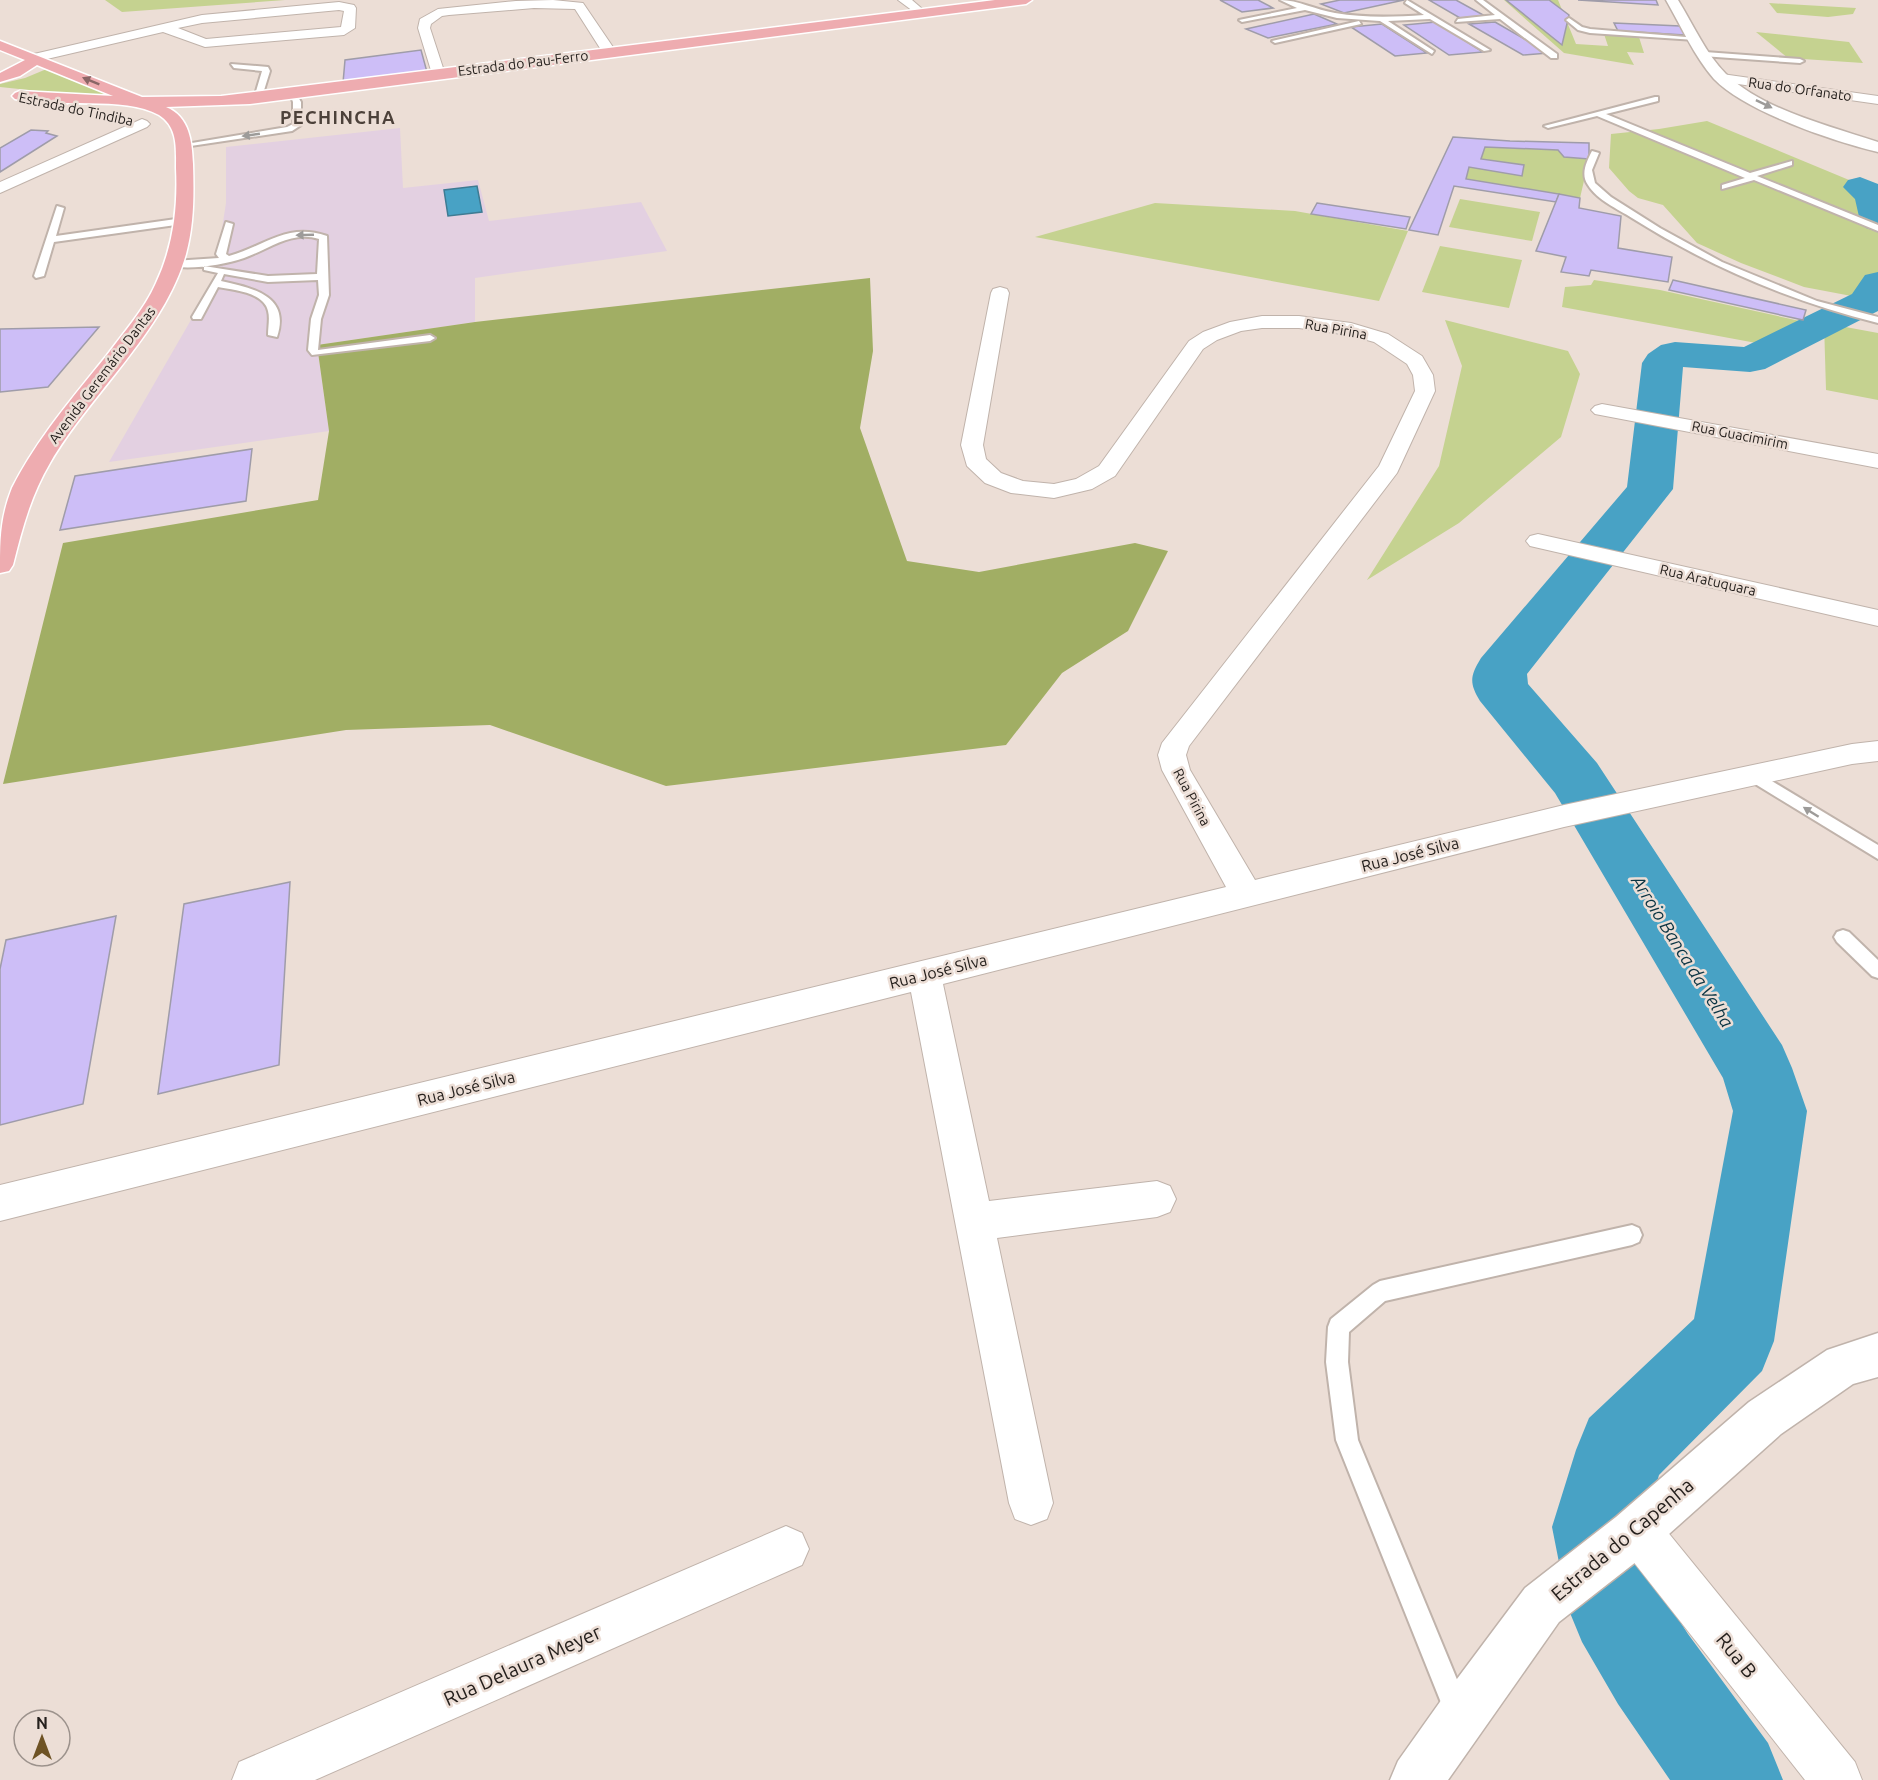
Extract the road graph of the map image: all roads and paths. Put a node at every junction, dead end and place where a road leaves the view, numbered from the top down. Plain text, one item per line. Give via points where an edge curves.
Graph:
1 (904, 0) edge
2 (1026, 0) edge
3 (1283, 0) edge
4 (1479, 0) edge
5 (1672, 0) edge
6 (1315, 2) dead end
7 (1407, 2) dead end
8 (1297, 6) junction
9 (1307, 8) junction
10 (921, 13) junction
11 (1431, 17) junction
12 (1500, 17) junction
13 (1242, 20) dead end
14 (1569, 20) dead end
15 (1380, 21) junction
16 (1458, 21) dead end
17 (162, 27) junction
18 (1695, 38) junction
19 (1275, 41) dead end
20 (0, 45) edge
21 (1486, 50) dead end
22 (1432, 52) dead end
23 (610, 53) junction
24 (1705, 54) junction
25 (1554, 56) dead end
26 (35, 59) junction
27 (1800, 61) dead end
28 (234, 66) dead end
29 (438, 74) junction
30 (0, 78) edge
31 (1722, 78) junction
32 (0, 94) edge
33 (292, 94) junction
34 (20, 96) junction
35 (254, 98) junction
36 (1654, 99) dead end
37 (1878, 100) edge
38 (145, 103) junction
39 (1598, 114) junction
40 (142, 124) junction
41 (1548, 126) dead end
42 (175, 137) junction
43 (1878, 147) edge
44 (1595, 153) dead end
45 (1789, 163) dead end
46 (1750, 177) junction
47 (1725, 187) dead end
48 (0, 188) edge
49 (60, 208) dead end
50 (183, 221) junction
51 (229, 224) dead end
52 (1878, 228) edge
53 (50, 240) junction
54 (220, 264) junction
55 (172, 268) junction
56 (39, 276) dead end
57 (322, 277) junction
58 (216, 283) junction
59 (1000, 292) dead end
60 (197, 317) dead end
61 (1878, 320) edge
62 (273, 335) dead end
63 (430, 338) dead end
64 (1602, 410) dead end
65 (1878, 461) edge
66 (1538, 541) dead end
67 (0, 565) edge
68 (1878, 618) edge
69 (1878, 750) edge
70 (1752, 775) junction
71 (1878, 853) edge
72 (1247, 895) junction
73 (1843, 937) dead end
74 (1878, 971) edge
75 (924, 975) junction
76 (1157, 1199) dead end
77 (0, 1203) edge
78 (974, 1222) junction
79 (1632, 1235) dead end
80 (1878, 1355) edge
81 (1031, 1503) dead end
82 (1635, 1532) junction
83 (786, 1549) dead end
84 (1460, 1717) junction
85 (257, 1780) edge
86 (1417, 1780) edge
87 (1837, 1780) edge

1 - 10 street
2 - 10 main road, Estrada do Pau-Ferro
3 - 8 lane
4 - 12 lane
5 - 18 street
6 - 8 lane
7 - 11 lane
8 - 9 lane
9 - 13 lane
9 - 15 lane
10 - 23 main road, Estrada do Pau-Ferro
11 - 15 lane
11 - 21 lane
12 - 16 lane
12 - 25 lane
14 - 18 lane via 1590,31
15 - 19 lane
15 - 22 lane
17 - 17 street via 207,18 350,8 350,26 344,31 196,42
17 - 26 street
18 - 24 street
20 - 26 main road
23 - 29 main road, Estrada do Pau-Ferro
23 - 29 street via 579,6 571,2 548,0 449,11 425,22
24 - 27 lane
24 - 31 street
26 - 30 main road
38 -> 26 main road
28 - 35 lane via 265,69
29 - 33 main road, Estrada do Pau-Ferro
31 - 37 street, Rua do Orfanato
31 -> 43 street via 1770,107
32 - 34 main road, Estrada do Tindiba
33 - 35 main road, Estrada do Pau-Ferro
33 -> 42 lane via 297,102 297,125 289,129
34 - 38 main road, Estrada do Pau-Ferro
34 - 40 main road, Estrada do Tindiba
35 - 38 main road, Estrada do Pau-Ferro
35 - 42 main road via 190,116
36 - 39 lane
38 - 42 main road via 165,112
39 - 41 lane
39 - 46 lane
40 - 42 main road, Estrada do Tindiba
40 - 48 street
42 - 50 main road, Avenida Geremário Dantas via 187,196
44 - 61 lane via 1588,170 1591,184 1657,230 1719,264 1793,295
45 - 46 lane
46 - 47 lane
46 - 52 lane
49 - 53 lane
50 - 53 lane
50 - 55 main road, Avenida Geremário Dantas
51 - 54 lane
53 - 56 lane
54 - 55 lane
54 - 57 lane via 268,279
57 -> 54 lane via 324,238 317,234 280,238
54 - 58 lane
55 - 67 main road, Avenida Geremário Dantas via 156,302 28,480
57 - 63 lane via 324,296 316,319 316,353
58 - 60 lane
58 - 62 lane via 258,294 270,303
59 - 72 street, Rua Pirina via 972,445 975,461 993,478 1019,488 1054,491 1084,484 1107,471 1196,345 1237,326 1299,322 1351,329 1382,338 1402,350 1415,360 1423,375 1425,391 1389,468 1176,743 1172,755 1176,770
64 - 65 street, Rua Guacimirim
66 - 68 street, Rua Aratuquara
69 - 70 street, Rua José Silva
71 -> 70 lane
70 - 72 street, Rua José Silva via 1564,816
72 - 75 street, Rua José Silva
73 - 74 lane
75 - 77 street, Rua José Silva
75 - 78 street
76 - 78 street
78 - 81 street
79 - 84 lane via 1380,1292 1339,1327 1336,1362 1347,1440
80 - 82 street, Estrada do Capenha via 1842,1365 1765,1418
82 - 84 street, Estrada do Capenha via 1542,1605
82 - 87 street, Rua B
83 - 85 street, Rua Delaura Meyer
84 - 86 street, Estrada do Capenha

